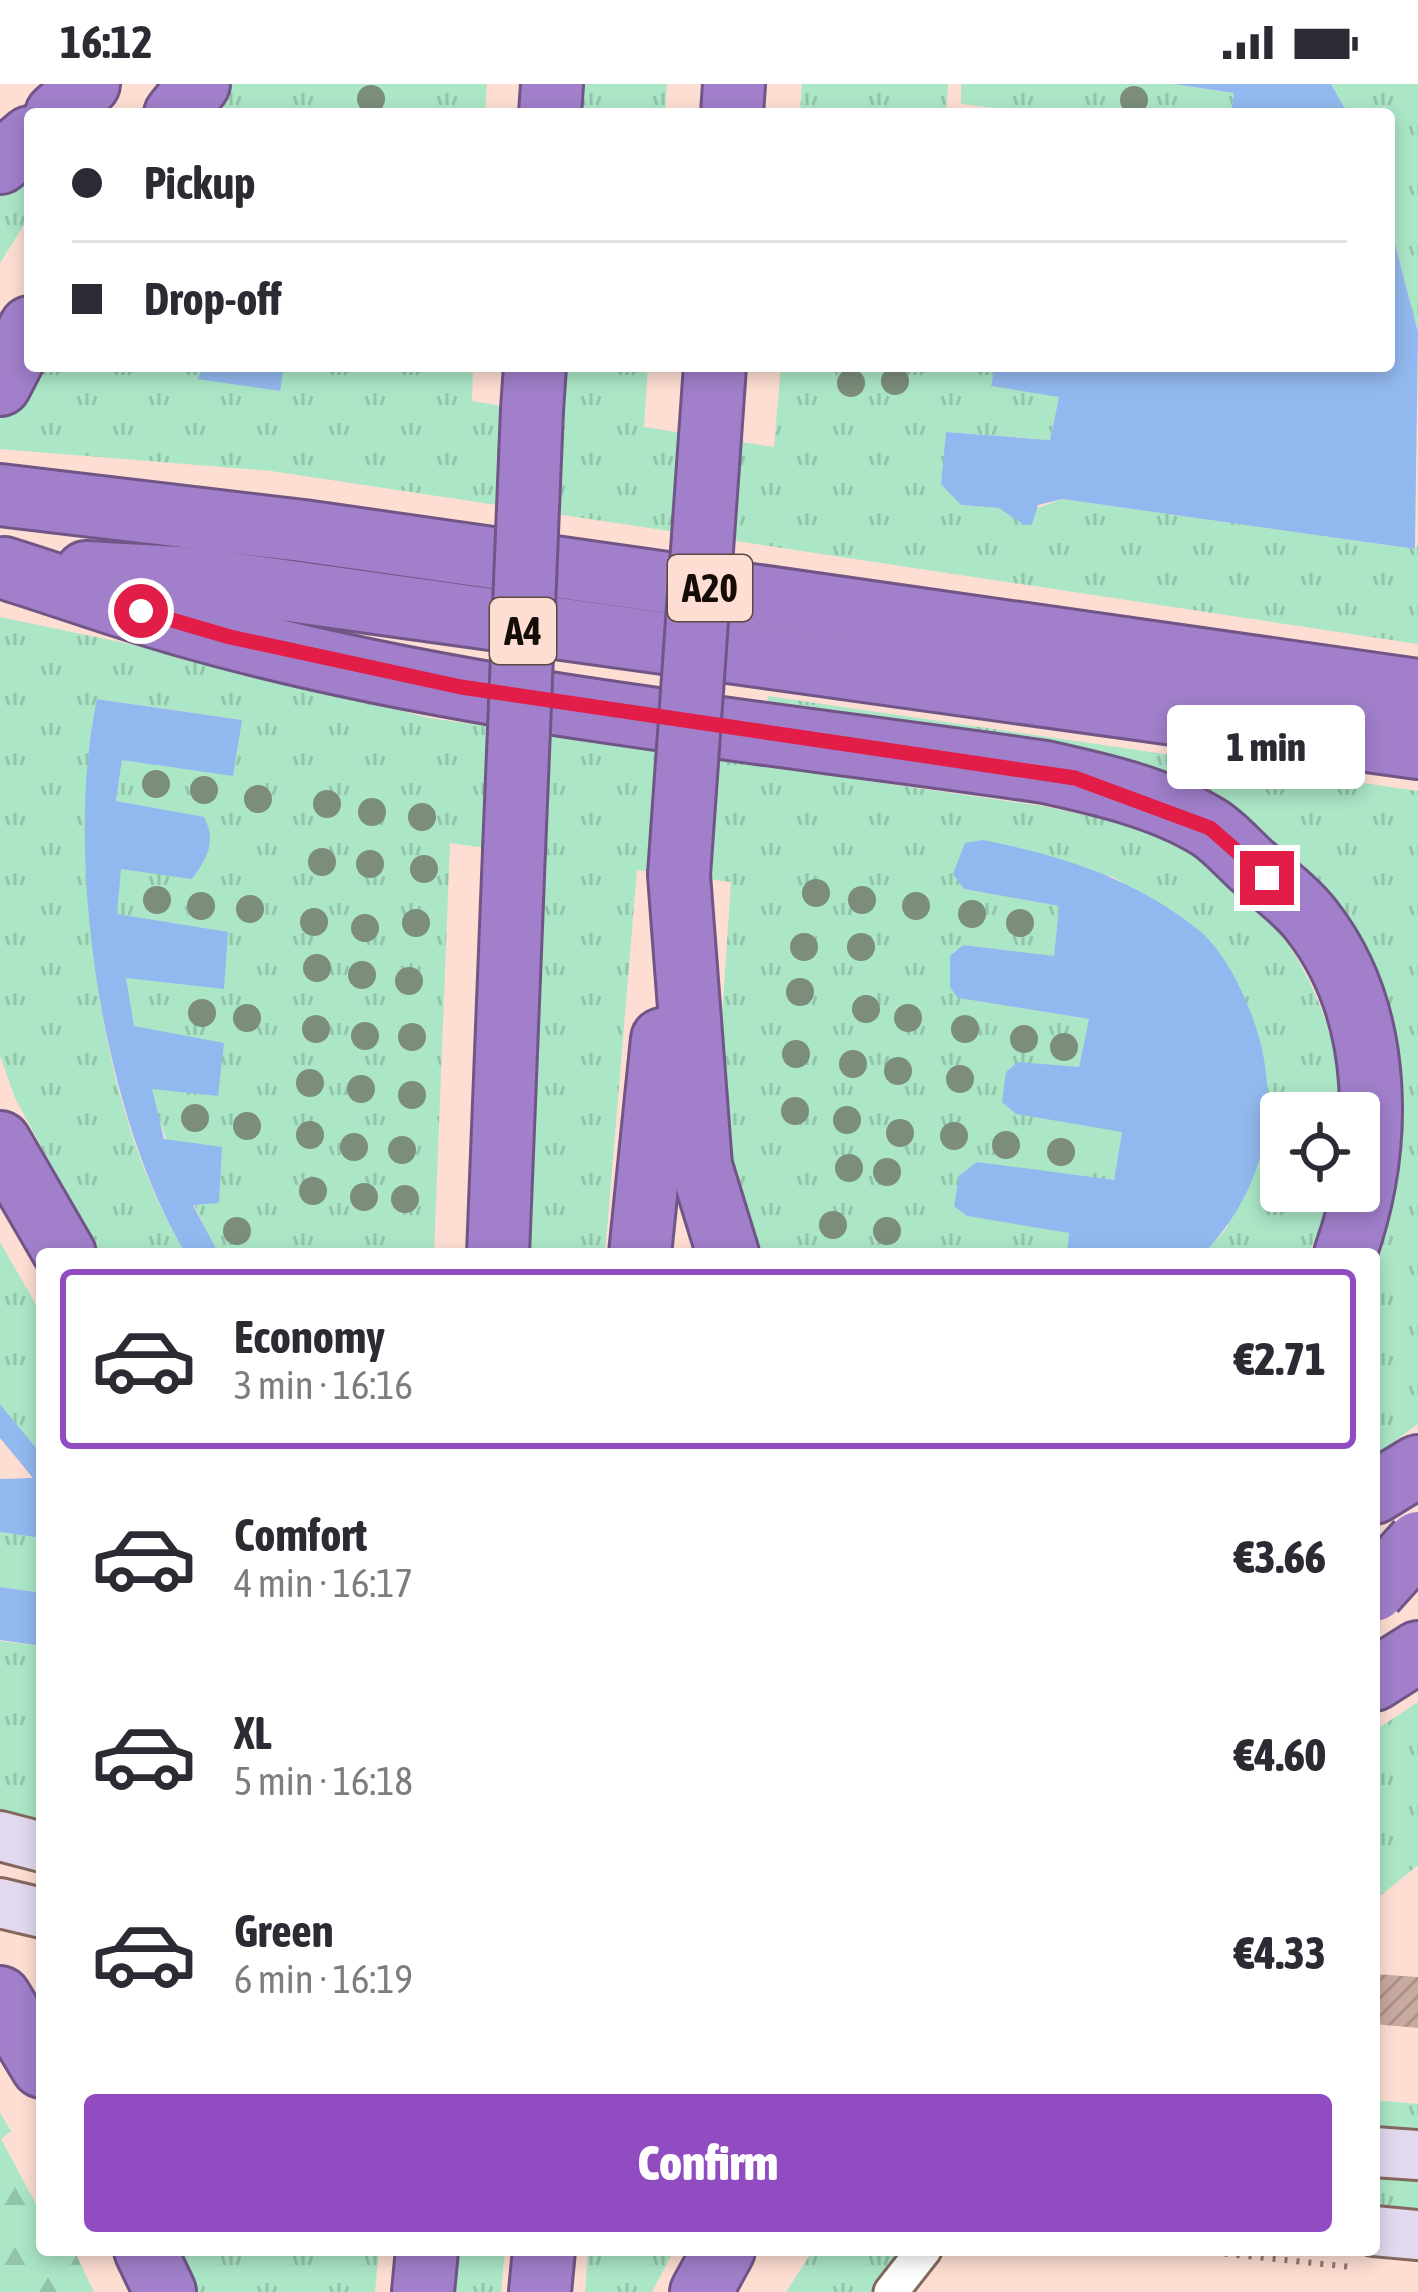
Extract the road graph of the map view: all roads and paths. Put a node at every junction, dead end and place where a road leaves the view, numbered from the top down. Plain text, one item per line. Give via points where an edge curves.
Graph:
1 (89, 84) edge
2 (199, 84) edge
3 (63, 108) edge
4 (180, 108) edge
5 (24, 142) edge
6 (0, 163) edge
7 (24, 339) edge
8 (715, 372) edge
9 (0, 385) edge
10 (533, 388) edge
11 (0, 495) edge
12 (2, 568) edge
13 (1418, 690) edge
14 (1418, 748) edge
15 (679, 875) junction
16 (0, 1142) edge
17 (62, 1248) edge
18 (498, 1248) edge
19 (641, 1248) edge
20 (726, 1248) edge
21 (1347, 1248) edge
22 (1418, 1466) edge
23 (1380, 1489) edge
24 (1418, 1542) edge
25 (1418, 1576) edge
26 (1380, 1583) edge
27 (1380, 1588) edge
28 (1418, 1652) edge
29 (1380, 1676) edge
30 (0, 1836) edge
31 (36, 1845) edge
32 (0, 1903) edge
33 (36, 1912) edge
34 (1380, 2152) edge
35 (1418, 2155) edge
36 (1418, 2235) edge
37 (1380, 2248) edge
38 (148, 2256) edge
39 (426, 2256) edge
40 (544, 2256) edge
41 (721, 2256) edge
42 (919, 2256) edge
43 (165, 2292) edge
44 (423, 2292) edge
45 (541, 2292) edge
46 (700, 2292) edge
47 (891, 2292) edge

1 - 3 highway
2 - 4 highway
5 - 6 highway
7 - 9 highway
8 - 15 highway, bridge
10 - 18 highway, A4, bridge
11 - 13 highway, A20 via 350,537
12 - 14 highway, A20 via 196,578
12 - 21 highway, A20 via 186,626 332,660 461,687 1045,772 1111,787 1210,828 1313,921 1348,989 1370,1064 1373,1133
15 - 19 highway
15 - 20 highway via 701,1166
16 - 17 highway
22 - 23 highway
24 - 26 highway, bridge
25 - 27 highway
28 - 29 highway
30 - 31 main road
32 - 33 main road
34 - 35 main road
36 - 37 main road
38 - 43 highway
39 - 44 highway
40 - 45 highway
41 - 46 highway
42 - 47 street

